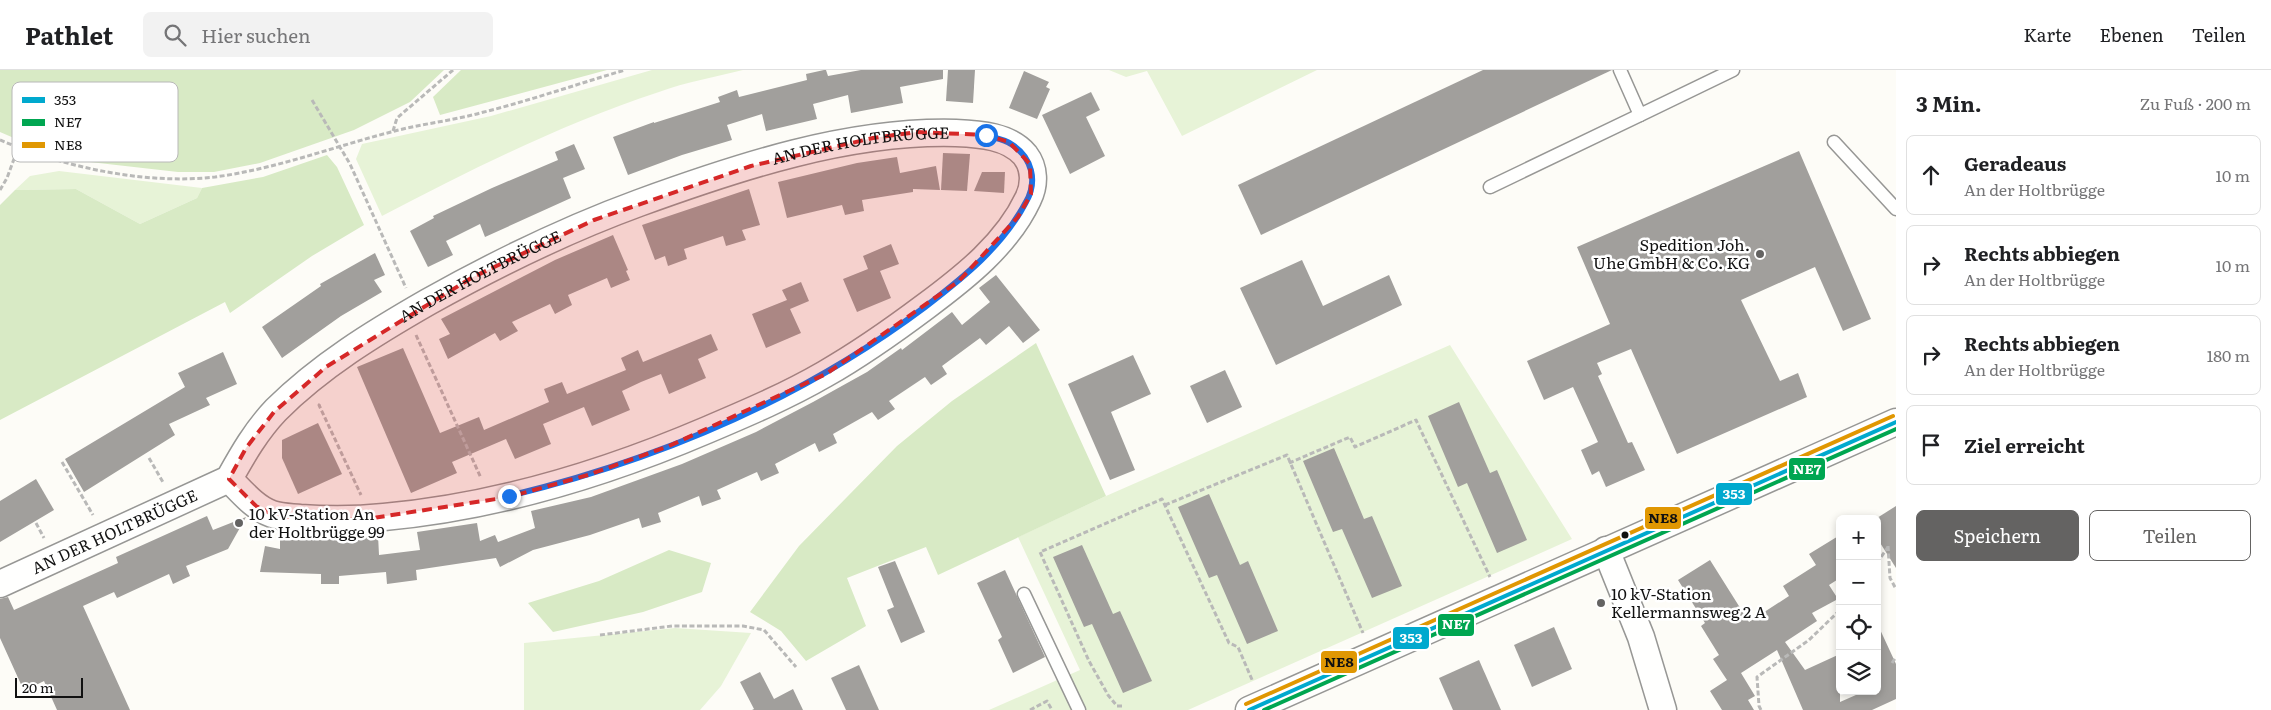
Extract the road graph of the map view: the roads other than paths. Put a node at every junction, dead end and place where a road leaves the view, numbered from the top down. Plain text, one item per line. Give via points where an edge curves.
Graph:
1 (1620, 70) edge
2 (1733, 70) edge
3 (1640, 115) junction
4 (1834, 142) dead end
5 (1490, 187) dead end
6 (1896, 209) edge
7 (1896, 422) edge
8 (229, 480) junction
9 (1606, 550) junction
10 (0, 584) edge
11 (1024, 594) dead end
12 (1255, 707) edge
13 (1079, 710) edge
14 (1663, 710) edge

1 - 3 lane
2 - 3 lane
3 - 5 lane
4 - 6 lane
7 - 9 street
8 - 8 street, AN DER HOLTBRÜGGE via 256,506 276,516 330,520 373,518 492,501 588,475 661,449 791,392 852,358 959,281 998,243 1018,217 1031,194 1030,164 1022,151 1010,142 986,135 917,132 777,159 715,176 594,220 473,277 333,361 274,412 256,434
8 - 10 street, AN DER HOLTBRÜGGE
9 - 12 street
9 - 14 street via 1638,628
11 - 13 lane

